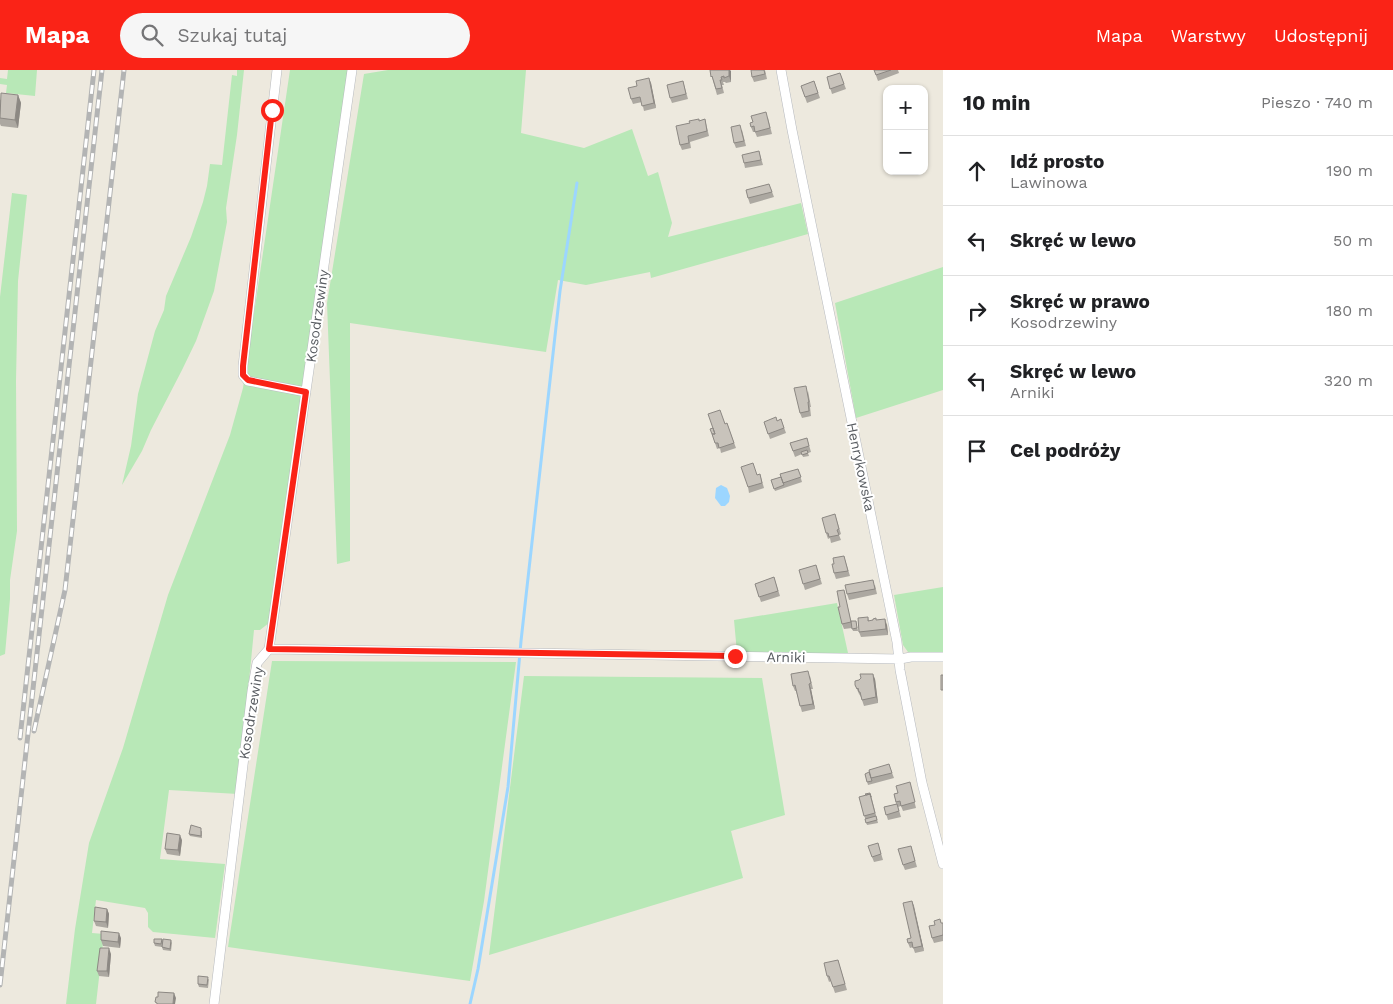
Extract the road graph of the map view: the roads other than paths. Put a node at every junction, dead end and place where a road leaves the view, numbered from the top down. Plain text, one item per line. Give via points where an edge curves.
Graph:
1 (277, 70) edge
2 (352, 70) edge
3 (781, 70) edge
4 (306, 392) junction
5 (269, 649) junction
6 (943, 657) edge
7 (900, 659) junction
8 (943, 864) edge
9 (214, 1004) edge

1 - 4 street via 243,375 248,380
2 - 4 street, Kosodrzewiny
3 - 7 street, Henrykowska
4 - 5 street, Kosodrzewiny
5 - 7 street, Arniki
5 - 9 street, Kosodrzewiny via 257,663 252,691
6 - 7 street, Arniki
7 - 8 street, Henrykowska via 922,783

